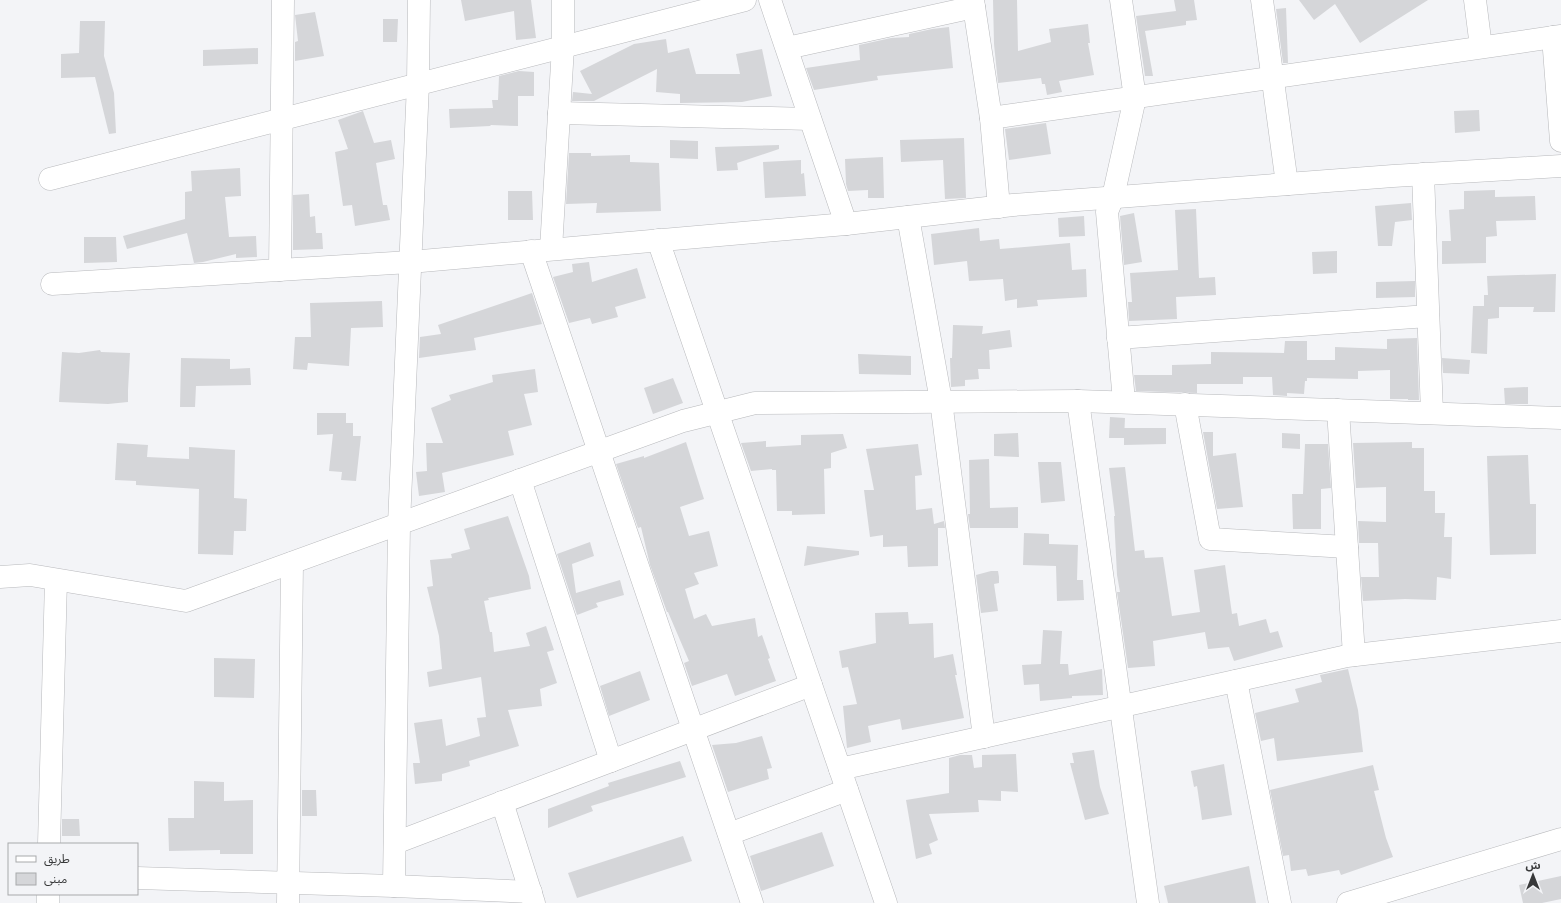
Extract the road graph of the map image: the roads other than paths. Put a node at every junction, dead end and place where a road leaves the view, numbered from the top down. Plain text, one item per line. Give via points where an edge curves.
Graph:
1 (283, 0) edge
2 (419, 0) edge
3 (563, 0) edge
4 (746, 0) edge
5 (770, 0) edge
6 (1121, 0) edge
7 (1262, 0) edge
8 (1476, 0) edge
9 (974, 3) edge
10 (1557, 37) edge
11 (563, 47) junction
12 (786, 48) junction
13 (1482, 48) junction
14 (1272, 78) junction
15 (418, 84) junction
16 (1135, 98) junction
17 (559, 113) junction
18 (991, 118) junction
19 (282, 119) junction
20 (810, 119) junction
21 (1561, 141) edge
22 (1561, 166) edge
23 (1423, 174) junction
24 (50, 179) dead end
25 (1287, 184) junction
26 (1113, 198) junction
27 (999, 207) junction
28 (908, 217) junction
29 (846, 224) junction
30 (658, 240) junction
31 (541, 250) junction
32 (410, 262) junction
33 (280, 270) junction
34 (52, 284) dead end
35 (1428, 316) junction
36 (1118, 338) junction
37 (1078, 400) junction
38 (941, 402) junction
39 (1124, 402) junction
40 (1185, 404) junction
41 (1338, 410) junction
42 (718, 412) junction
43 (1432, 413) junction
44 (1561, 418) edge
45 (599, 451) junction
46 (520, 480) junction
47 (399, 524) junction
48 (1347, 547) junction
49 (292, 563) junction
50 (0, 577) edge
51 (56, 580) junction
52 (1561, 631) edge
53 (1354, 655) junction
54 (1236, 681) junction
55 (811, 685) junction
56 (1121, 706) junction
57 (693, 729) junction
58 (984, 737) junction
59 (611, 761) junction
60 (840, 769) junction
61 (847, 790) junction
62 (502, 802) junction
63 (729, 834) junction
64 (1561, 838) edge
65 (395, 842) junction
66 (49, 843) edge
67 (138, 878) edge
68 (394, 886) junction
69 (288, 893) edge
70 (532, 898) edge
71 (752, 903) edge
72 (886, 903) edge
73 (1148, 903) edge
74 (1280, 903) edge
75 (1348, 903) edge

1 - 19 street
2 - 15 street
3 - 11 street
4 - 11 street
5 - 12 street
6 - 16 street
7 - 14 street
8 - 13 street
9 - 12 street
9 - 18 street
10 - 13 street
10 - 21 street
11 - 15 street
11 - 17 street
12 - 20 street
13 - 14 street
14 - 16 street
14 - 25 street
15 - 19 street
15 - 32 street
16 - 18 street
16 - 26 street
17 - 20 street
17 - 31 street
18 - 27 street
19 - 24 street
19 - 33 street
20 - 29 street
22 - 23 street
23 - 25 street
23 - 35 street
25 - 26 street
26 - 27 street
26 - 36 street via 1106,212
27 - 28 street
28 - 29 street
28 - 38 street
29 - 30 street
30 - 31 street
30 - 42 street
31 - 32 street
31 - 45 street
32 - 33 street
32 - 47 street
33 - 34 street
35 - 36 street
35 - 43 street
36 - 39 street
37 - 38 street
37 - 39 street
37 - 56 street
38 - 42 street via 755,403
38 - 58 street
39 - 40 street
40 - 41 street
40 - 48 street via 1210,539
41 - 43 street
41 - 48 street
42 - 45 street via 683,421
42 - 55 street
43 - 44 street
45 - 46 street
45 - 57 street
46 - 47 street
46 - 59 street
47 - 49 street
47 - 65 street
48 - 53 street
49 - 51 street via 186,601
49 - 69 street
50 - 51 street via 30,575
51 - 66 street
52 - 53 street
53 - 54 street
54 - 56 street
54 - 74 street
55 - 57 street
55 - 60 street
56 - 58 street
56 - 73 street
57 - 59 street
57 - 63 street
58 - 60 street
59 - 62 street
60 - 61 street
61 - 63 street
61 - 72 street
62 - 65 street
62 - 70 street
63 - 71 street
64 - 75 street
65 - 68 street
67 - 69 street
68 - 69 street
68 - 70 street

